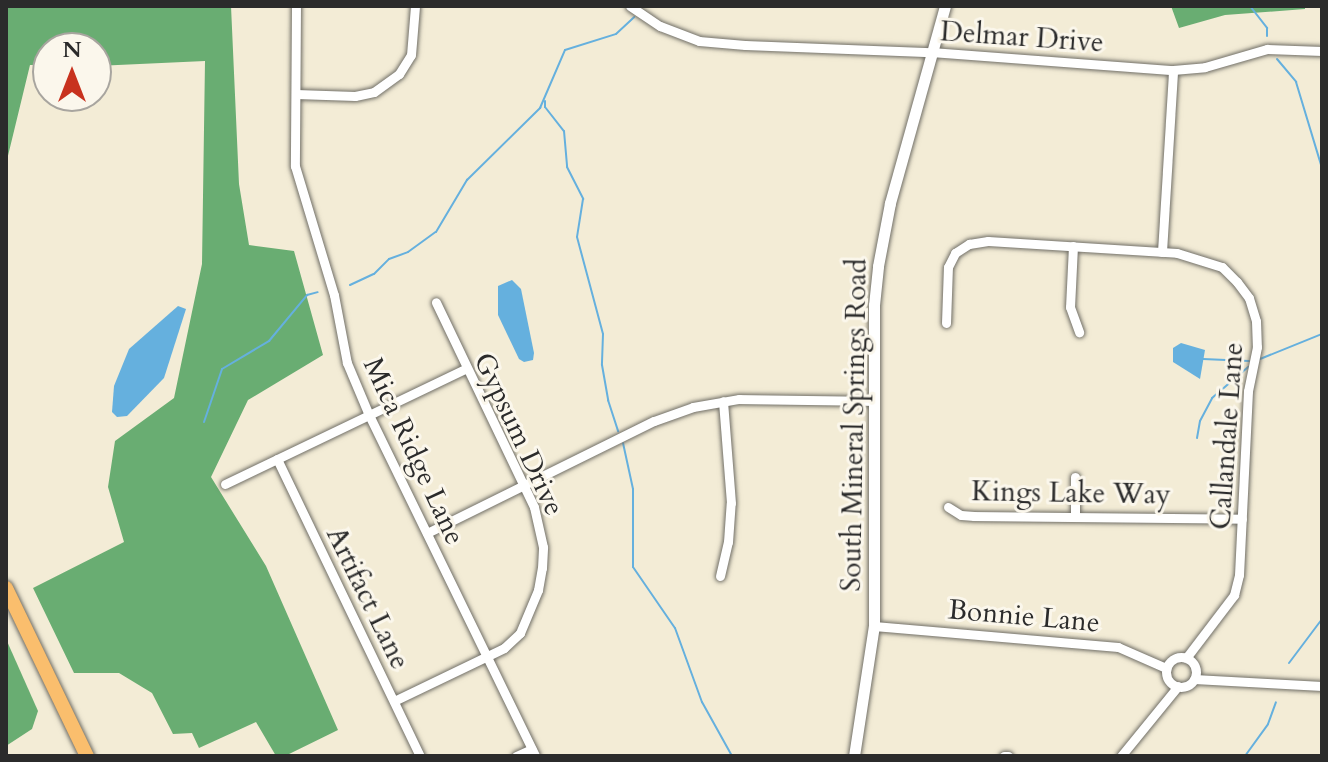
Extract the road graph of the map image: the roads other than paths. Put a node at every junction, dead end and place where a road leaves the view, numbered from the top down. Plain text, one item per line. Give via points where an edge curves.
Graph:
1 (296, 6) edge
2 (415, 6) edge
3 (630, 6) edge
4 (945, 6) edge
5 (1322, 51) edge
6 (931, 52) junction
7 (1173, 70) junction
8 (296, 94) junction
9 (1073, 246) junction
10 (1162, 252) junction
11 (436, 302) dead end
12 (946, 323) dead end
13 (1079, 332) dead end
14 (465, 369) junction
15 (723, 401) junction
16 (875, 401) junction
17 (369, 415) junction
18 (277, 459) junction
19 (1075, 477) dead end
20 (225, 484) dead end
21 (523, 485) junction
22 (948, 507) dead end
23 (1075, 517) junction
24 (1242, 519) junction
25 (427, 533) junction
26 (720, 576) dead end
27 (6, 588) edge
28 (874, 626) junction
29 (487, 658) junction
30 (1186, 658) junction
31 (1166, 668) junction
32 (1194, 679) junction
33 (1178, 686) junction
34 (1322, 686) edge
35 (394, 701) junction
36 (533, 752) edge
37 (87, 756) edge
38 (420, 756) edge
39 (516, 756) edge
40 (854, 756) edge
41 (1121, 756) edge

1 - 8 street, Mica Ridge Lane
2 - 8 street via 411,55 399,74 374,92 355,96
3 - 6 street, Delmar Drive via 660,26 699,41
4 - 6 street, South Mineral Springs Road
5 - 7 street, Delmar Drive via 1267,49 1205,67
6 - 7 street, Delmar Drive
6 - 16 street, South Mineral Springs Road via 879,257
7 - 10 street
8 - 17 street, Mica Ridge Lane via 295,166 334,295 347,363
9 - 10 street, Callandale Lane
9 - 12 street, Callandale Lane via 969,244 955,253 948,267
9 - 13 street via 1070,307
10 - 24 street, Callandale Lane via 1222,267 1249,298 1256,321
11 - 14 street, Gypsum Drive
14 - 17 street
14 - 21 street, Gypsum Drive
15 - 16 street
15 - 21 street via 654,421
15 - 26 street via 731,503
16 - 28 street, South Mineral Springs Road
17 - 18 street
17 - 25 street, Mica Ridge Lane
18 - 20 street
18 - 35 street, Artifact Lane
19 - 23 street
21 - 25 street
21 - 29 street, Gypsum Drive via 543,547 538,590 520,633
22 - 23 street, Kings Lake Way via 961,515
23 - 24 street, Kings Lake Way
24 - 30 street, Callandale Lane via 1234,595
25 - 29 street, Mica Ridge Lane
27 - 37 highway
28 - 31 street, Bonnie Lane via 1118,647
28 - 40 street, South Mineral Springs Road
29 - 35 street, Gypsum Drive
29 - 36 street, Mica Ridge Lane
30 - 31 street via 1176,658
30 - 32 street via 1195,669
31 - 33 street via 1169,682
32 - 33 street
32 - 34 street
33 - 41 street
35 - 38 street, Artifact Lane
36 - 39 street

